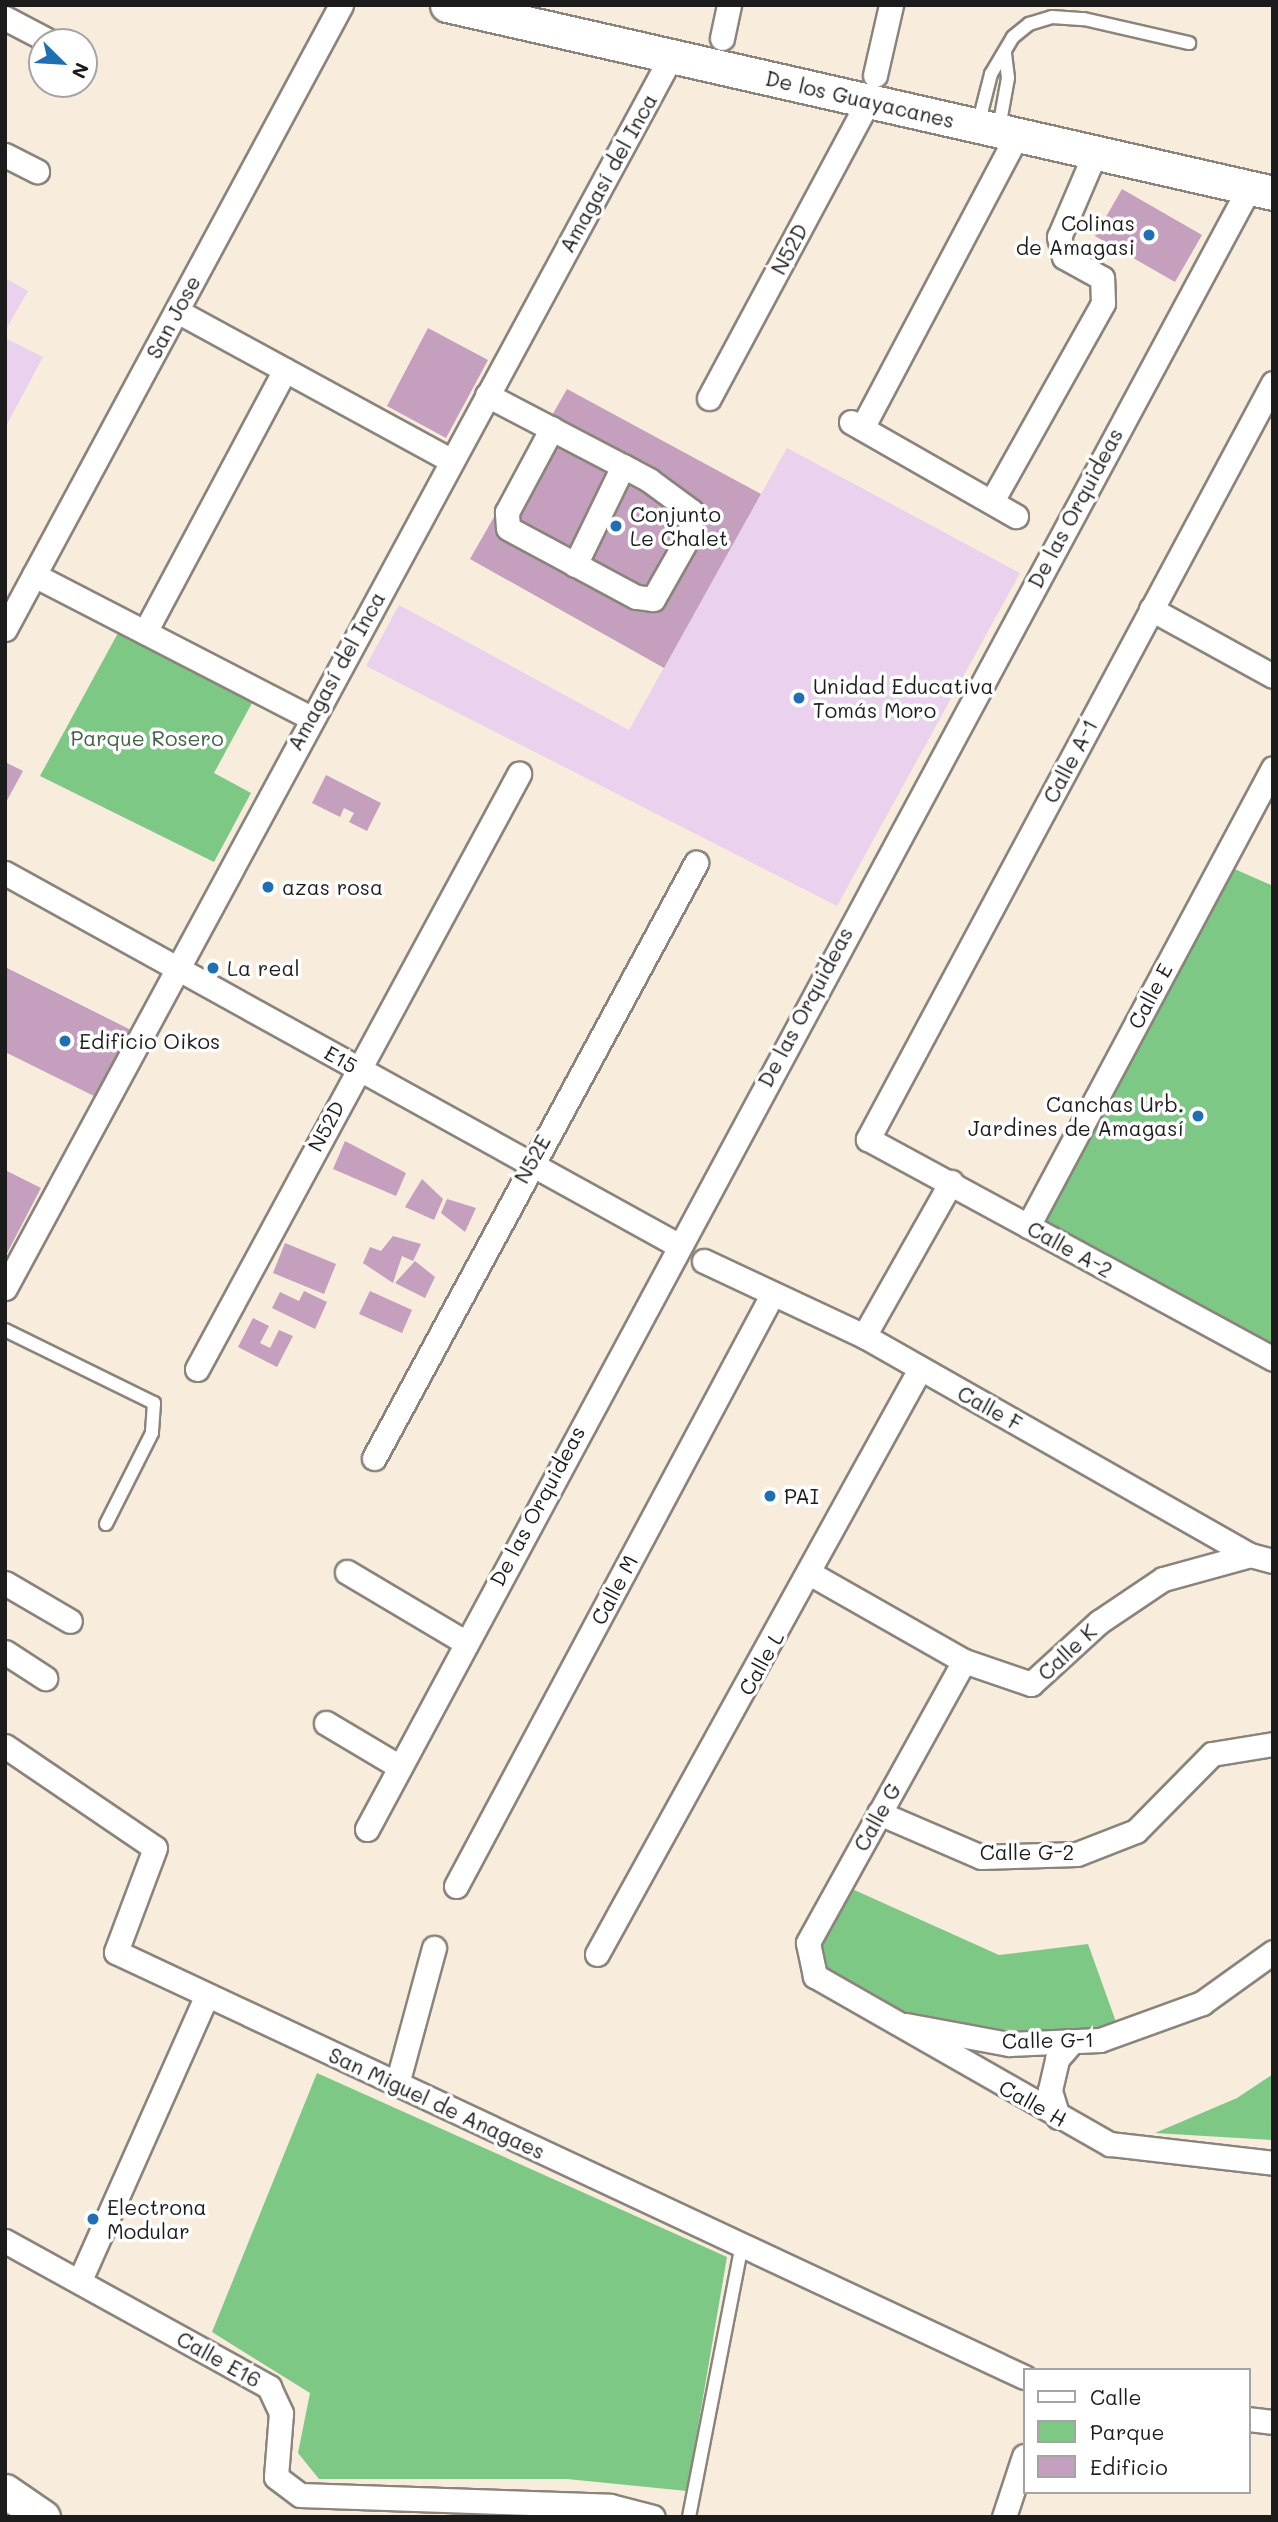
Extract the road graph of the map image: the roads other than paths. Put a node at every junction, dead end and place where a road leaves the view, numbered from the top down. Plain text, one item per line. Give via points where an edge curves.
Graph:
1 (341, 5) edge
2 (447, 5) edge
3 (729, 5) edge
4 (891, 5) edge
5 (543, 15) edge
6 (5, 18) edge
7 (28, 30) edge
8 (722, 38) dead end
9 (1189, 43) dead end
10 (1005, 53) junction
11 (671, 57) junction
12 (872, 87) junction
13 (998, 131) junction
14 (1095, 153) junction
15 (5, 155) edge
16 (37, 171) dead end
17 (1261, 190) edge
18 (177, 311) junction
19 (285, 370) junction
20 (1273, 383) edge
21 (487, 395) junction
22 (709, 398) dead end
23 (552, 428) junction
24 (452, 461) junction
25 (623, 466) junction
26 (992, 501) junction
27 (1016, 516) dead end
28 (575, 565) junction
29 (34, 575) junction
30 (1151, 609) junction
31 (5, 629) edge
32 (145, 632) junction
33 (1273, 676) edge
34 (311, 718) junction
35 (1273, 768) edge
36 (519, 774) dead end
37 (696, 863) dead end
38 (5, 873) edge
39 (177, 969) junction
40 (357, 1067) junction
41 (868, 1139) joint
42 (529, 1163) junction
43 (951, 1182) junction
44 (1028, 1226) junction
45 (676, 1244) junction
46 (704, 1261) dead end
47 (5, 1288) edge
48 (772, 1295) junction
49 (5, 1330) edge
50 (864, 1336) junction
51 (1273, 1359) edge
52 (920, 1368) junction
53 (197, 1369) dead end
54 (374, 1458) dead end
55 (106, 1524) dead end
56 (1250, 1555) junction
57 (1273, 1561) edge
58 (347, 1572) dead end
59 (811, 1574) junction
60 (5, 1583) edge
61 (70, 1621) dead end
62 (465, 1642) junction
63 (5, 1652) edge
64 (964, 1661) junction
65 (45, 1678) dead end
66 (326, 1723) dead end
67 (1273, 1744) edge
68 (5, 1746) edge
69 (400, 1767) junction
70 (880, 1813) junction
71 (367, 1829) dead end
72 (456, 1885) dead end
73 (434, 1948) dead end
74 (1273, 1952) edge
75 (597, 1954) dead end
76 (815, 1976) joint
77 (207, 1995) junction
78 (886, 2021) junction
79 (1072, 2042) junction
80 (397, 2084) junction
81 (1058, 2117) junction
82 (1273, 2163) edge
83 (5, 2241) edge
84 (741, 2249) junction
85 (80, 2280) junction
86 (1023, 2377) edge
87 (1250, 2420) edge
88 (1273, 2423) edge
89 (1023, 2459) edge
90 (5, 2491) edge
91 (43, 2517) edge
92 (653, 2517) edge
93 (688, 2517) edge
94 (1004, 2517) edge

1 - 18 street, San Jose
2 - 5 street, De los Guayacanes
3 - 8 street
4 - 12 street, N52D
5 - 11 street, De los Guayacanes
6 - 7 street
9 - 10 lane via 1052,17 1030,24
10 - 13 lane via 1008,78
10 - 13 lane via 991,75
11 - 12 street, De los Guayacanes
11 - 21 street, Amagasí del Inca
12 - 13 street, De los Guayacanes
12 - 22 street, N52D
13 - 14 street, De los Guayacanes
13 - 26 street via 856,425
14 - 17 street, De los Guayacanes
14 - 26 street via 1059,237 1064,257 1102,278 1103,303
15 - 16 street
17 - 45 street, De las Orquideas
18 - 19 street
18 - 29 street, San Jose
19 - 24 street
19 - 32 street
20 - 30 street, Calle A-1
21 - 23 street
21 - 24 street, Amagasí del Inca
23 - 25 street
23 - 28 street via 507,512 508,528
24 - 34 street, Amagasí del Inca
25 - 28 street
25 - 28 street via 691,511 690,534 677,562 653,599
26 - 27 street
29 - 31 street, San Jose
29 - 32 street
30 - 33 street
30 - 41 street, Calle A-1
32 - 34 street
34 - 39 street, Amagasí del Inca
35 - 44 street, Calle E
36 - 40 street, N52D
37 - 42 street, N52E
38 - 39 street, E15
39 - 40 street, E15
39 - 47 street, Amagasí del Inca
40 - 42 street, E15
40 - 53 street, N52D
41 - 43 street, Calle A-2
42 - 45 street, E15
42 - 54 street, N52E
43 - 44 street, Calle A-2
43 - 50 street
44 - 51 street, Calle A-2
45 - 62 street, De las Orquideas
46 - 48 street, Calle F
48 - 50 street, Calle F
48 - 72 street, Calle M
49 - 55 lane via 154,1403 152,1433
50 - 52 street, Calle F
52 - 56 street, Calle F
52 - 59 street, Calle L
56 - 57 street, Calle F
56 - 64 street, Calle K via 1163,1579 1099,1622 1031,1684
58 - 62 street
59 - 64 street, Calle K
59 - 75 street, Calle L
60 - 61 street
62 - 69 street, De las Orquideas
63 - 65 street
64 - 70 street, Calle G
66 - 69 street
67 - 70 street, Calle G-2 via 1212,1754 1136,1831 1077,1854 981,1857
68 - 77 street, San Miguel de Anagaes via 155,1848 116,1952
69 - 71 street, De las Orquideas
70 - 76 street, Calle G via 808,1943
73 - 80 street
74 - 79 street, Calle G-1 via 1202,2003 1100,2040
76 - 78 street, Calle H
77 - 80 street, San Miguel de Anagaes
77 - 85 street
78 - 79 street, Calle G-1 via 1009,2044
78 - 81 street, Calle H
79 - 81 street via 1057,2059 1049,2090
80 - 84 street, San Miguel de Anagaes
81 - 82 street, Calle H via 1110,2144
83 - 85 street, Calle E16
84 - 86 street, San Miguel de Anagaes
84 - 93 lane
85 - 92 street, Calle E16 via 270,2387 281,2413 276,2477 300,2495 610,2505
87 - 88 street
89 - 94 street
90 - 91 street

